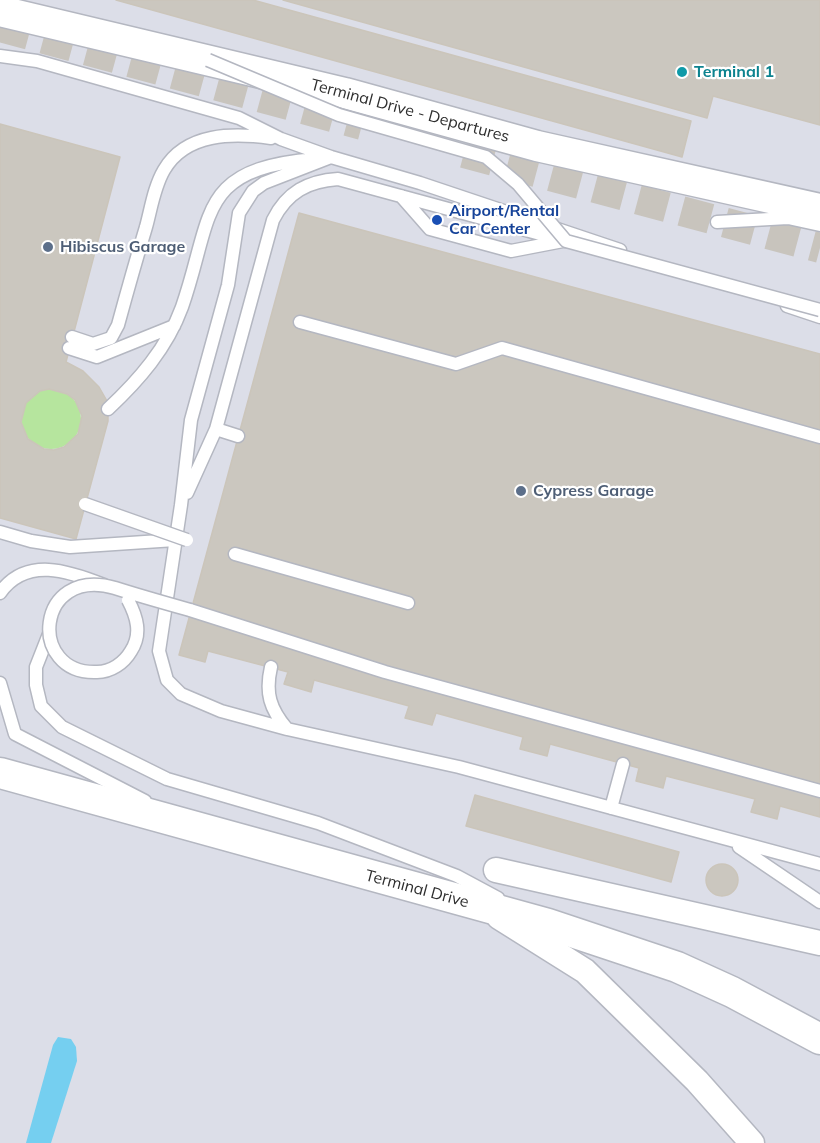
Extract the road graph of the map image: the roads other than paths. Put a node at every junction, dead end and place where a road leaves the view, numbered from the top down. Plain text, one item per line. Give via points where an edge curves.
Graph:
1 (0, 10) edge
2 (0, 56) edge
3 (208, 60) junction
4 (281, 139) junction
5 (331, 157) junction
6 (400, 195) junction
7 (820, 209) edge
8 (717, 222) dead end
9 (820, 225) edge
10 (566, 241) junction
11 (820, 310) edge
12 (820, 317) edge
13 (300, 322) dead end
14 (174, 326) junction
15 (108, 409) dead end
16 (216, 429) junction
17 (238, 436) dead end
18 (820, 437) edge
19 (85, 504) dead end
20 (181, 506) junction
21 (0, 532) edge
22 (181, 540) junction
23 (235, 554) dead end
24 (0, 593) edge
25 (408, 603) dead end
26 (49, 634) junction
27 (271, 667) dead end
28 (0, 682) edge
29 (0, 723) edge
30 (287, 729) junction
31 (15, 734) junction
32 (623, 764) dead end
33 (0, 773) edge
34 (820, 791) edge
35 (611, 807) junction
36 (206, 832) junction
37 (728, 840) junction
38 (820, 864) edge
39 (496, 870) dead end
40 (820, 902) edge
41 (484, 907) junction
42 (549, 924) junction
43 (820, 943) edge
44 (816, 1038) edge
45 (752, 1143) edge

1 - 3 street, Terminal Drive - Departures
2 - 4 lane via 37,61 239,118
3 - 7 street, Terminal Drive - Departures, bridge via 545,148
3 - 10 lane, bridge via 339,115 486,157 518,184
4 - 5 lane
4 - 14 lane via 217,136 181,150 164,171 157,188 111,338 93,344 70,343 97,357
5 - 12 lane
5 - 14 lane via 261,166 230,183 202,231
5 - 20 lane via 264,183 241,207 234,228 228,285 191,420
6 - 10 lane
6 - 10 lane via 430,229 511,251
6 - 16 lane via 338,179 324,180 298,189 279,208 267,238
8 - 9 lane via 788,218
10 - 11 lane, bridge
13 - 18 lane via 456,364 502,348
14 - 15 lane via 148,369
16 - 17 lane
16 - 20 lane
19 - 22 lane, bridge
20 - 22 lane
21 - 22 lane via 70,547
22 - 30 lane via 159,651 167,680 198,703
23 - 25 lane
24 - 26 lane, bridge via 15,578 36,570 73,572 128,600 138,628 127,658 100,672 84,672 70,666 53,649
26 - 34 lane, bridge via 54,606 64,594 93,584 190,610 385,672
26 - 42 lane via 36,667 36,685 41,706 62,728 167,779 334,829 457,876
27 - 30 lane via 267,695
28 - 31 lane
29 - 31 lane
30 - 35 lane via 459,767
31 - 36 lane
32 - 35 lane
33 - 36 street, Terminal Drive
35 - 37 lane
36 - 41 street, Terminal Drive
37 - 38 lane
37 - 40 lane
39 - 43 street
41 - 42 street, Terminal Drive
41 - 45 street via 585,971 697,1081
42 - 44 street, Terminal Drive via 677,967

